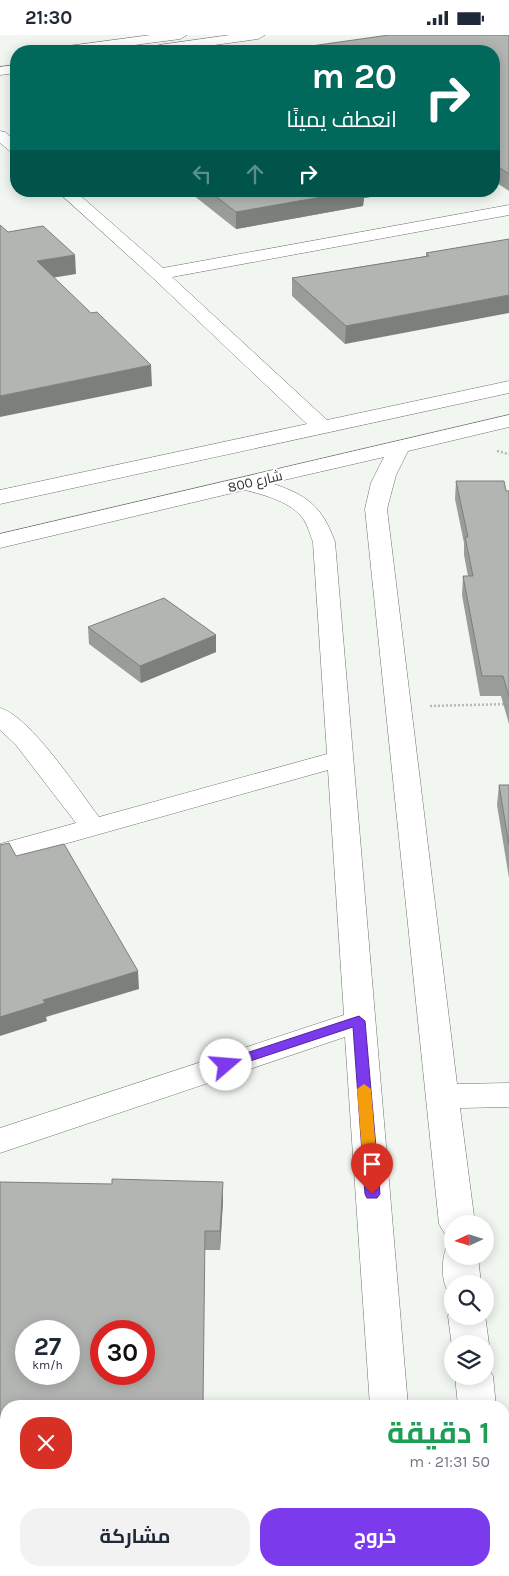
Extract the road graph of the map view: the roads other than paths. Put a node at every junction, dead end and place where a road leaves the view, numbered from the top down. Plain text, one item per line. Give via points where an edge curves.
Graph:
1 (180, 35) edge
2 (258, 35) edge
3 (106, 45) edge
4 (185, 45) edge
5 (0, 135) edge
6 (10, 144) edge
7 (71, 197) edge
8 (509, 210) edge
9 (159, 274) junction
10 (509, 387) edge
11 (509, 421) edge
12 (322, 427) junction
13 (402, 445) junction
14 (246, 483) junction
15 (0, 497) edge
16 (0, 541) edge
17 (0, 716) edge
18 (339, 759) junction
19 (93, 827) junction
20 (0, 853) edge
21 (359, 1021) junction
22 (509, 1095) edge
23 (442, 1096) junction
24 (0, 1141) edge
25 (456, 1215) edge
26 (475, 1385) edge
27 (389, 1400) edge
28 (476, 1400) edge

1 - 3 street
2 - 4 street
5 - 6 street
7 - 9 street
8 - 9 street
9 - 12 street
10 - 12 street
11 - 13 street, شارع 800
12 - 15 street
13 - 14 street, شارع 800
13 - 23 street via 385,472 376,509
14 - 16 street, شارع 800
14 - 18 street via 287,496 299,504 314,517 324,542
17 - 19 street via 26,739
18 - 19 street
18 - 21 street
19 - 20 street
21 - 24 street
21 - 27 street
22 - 23 street
23 - 25 street
26 - 28 street

